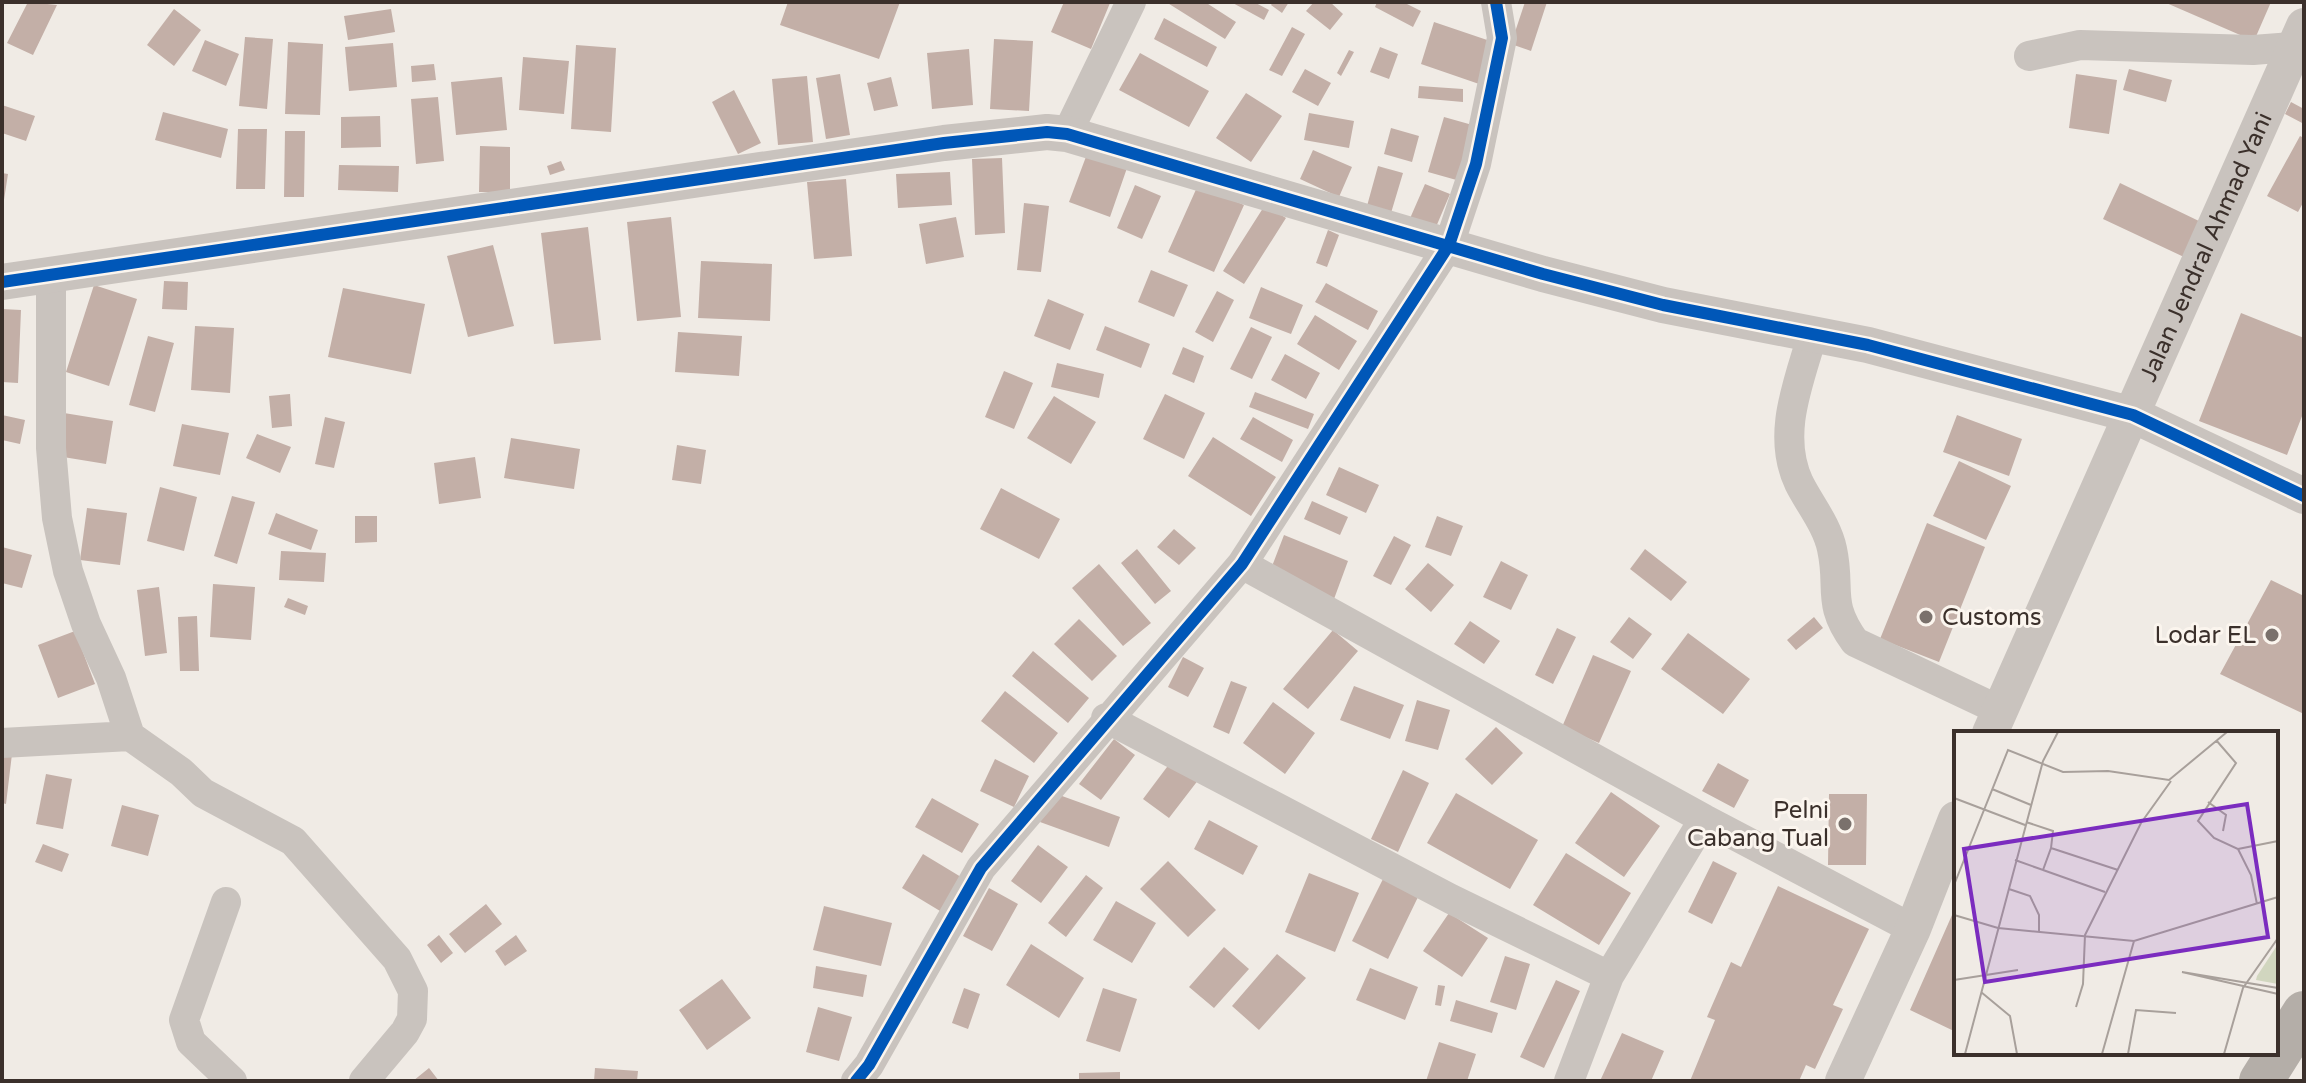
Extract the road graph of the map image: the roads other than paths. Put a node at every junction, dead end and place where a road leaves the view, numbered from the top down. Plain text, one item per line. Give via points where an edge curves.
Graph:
1 (1131, 2) edge
2 (1496, 2) edge
3 (2301, 39) edge
4 (2029, 56) dead end
5 (1067, 134) junction
6 (1449, 245) junction
7 (51, 275) junction
8 (2, 282) edge
9 (1813, 333) junction
10 (2133, 415) junction
11 (2304, 496) edge
12 (1242, 564) junction
13 (1106, 718) junction
14 (1995, 722) edge
15 (130, 736) junction
16 (2, 743) edge
17 (1704, 819) junction
18 (1954, 824) edge
19 (226, 902) dead end
20 (1913, 929) junction
21 (1609, 976) junction
22 (2304, 1013) edge
23 (2278, 1054) edge
24 (2277, 1055) edge
25 (232, 1081) edge
26 (364, 1081) edge
27 (856, 1081) edge
28 (1569, 1081) edge
29 (1843, 1081) edge
30 (2261, 1081) edge

1 - 5 street
2 - 6 street via 1502,38 1476,164
3 - 4 street via 2253,50 2080,45
3 - 10 street, Jalan Jendral Ahmad Yani
5 - 6 street
5 - 7 street via 944,143
6 - 9 street via 1663,305
6 - 12 street
7 - 8 street
7 - 15 street via 51,448 57,518 68,571
9 - 10 street
9 - 14 street via 1792,403 1791,460 1833,550 1833,597 1840,622 1855,642
10 - 11 street
10 - 14 street, Jalan Jendral Ahmad Yani
12 - 13 street
12 - 17 street
13 - 21 street
13 - 27 street via 981,868
15 - 16 street
15 - 26 street via 203,793 293,841 397,959 413,991 412,1019
17 - 20 street
17 - 21 street
18 - 20 street
19 - 25 street via 184,1020 191,1042
20 - 29 street
21 - 28 street
22 - 23 highway
24 - 30 highway

